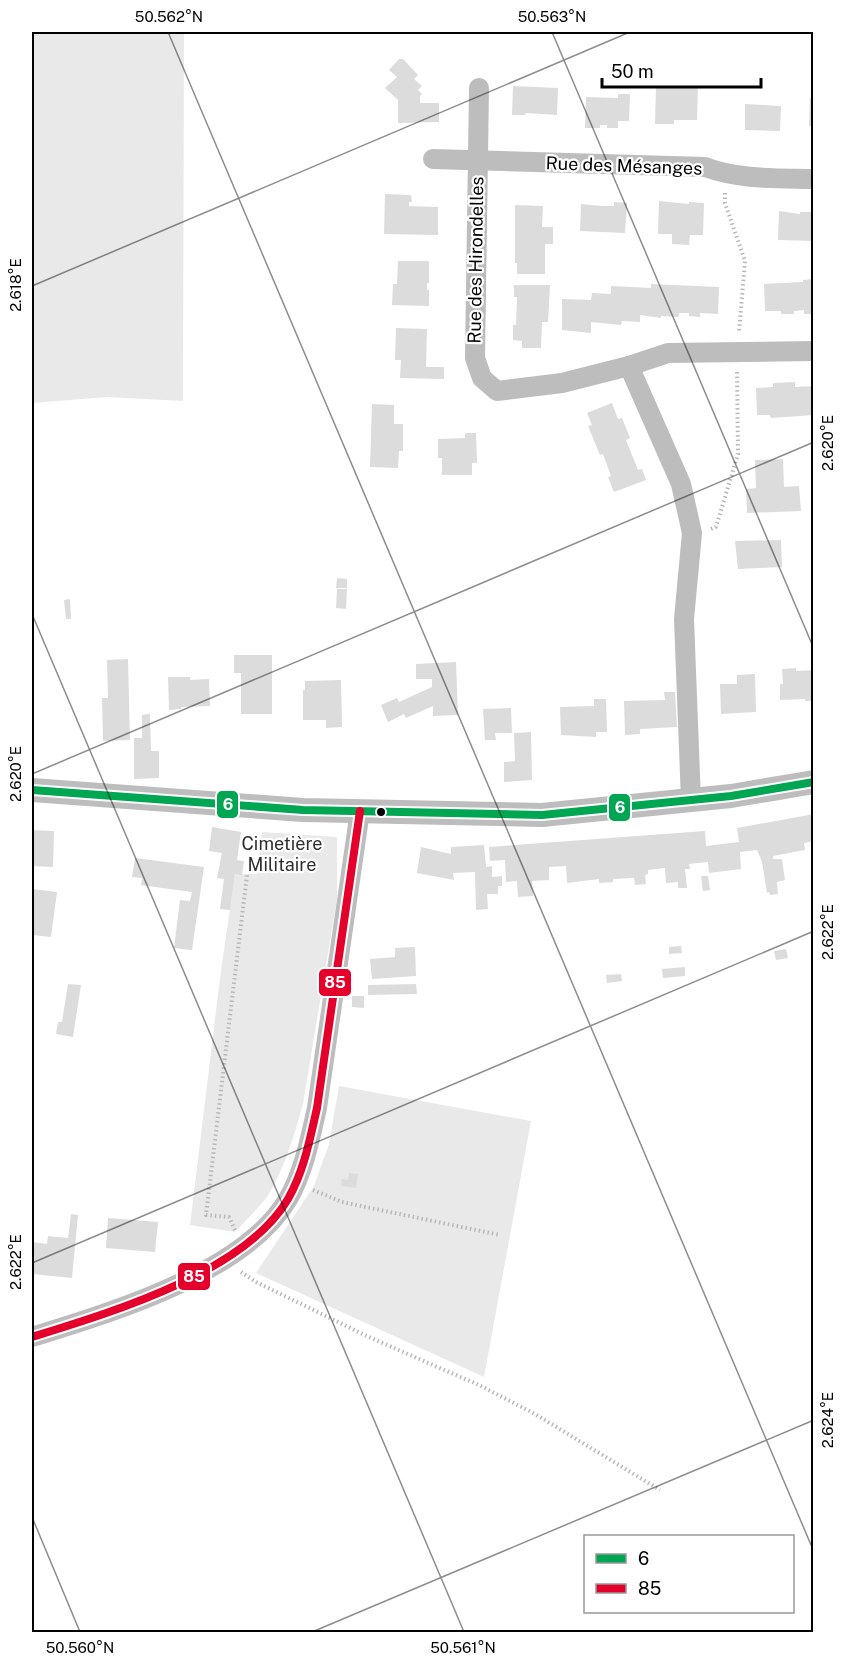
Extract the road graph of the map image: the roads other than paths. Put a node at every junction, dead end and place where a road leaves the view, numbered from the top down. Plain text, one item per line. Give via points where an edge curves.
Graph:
1 (479, 88) dead end
2 (433, 159) dead end
3 (478, 160) junction
4 (813, 179) edge
5 (813, 351) edge
6 (630, 366) junction
7 (813, 782) edge
8 (32, 790) edge
9 (691, 801) junction
10 (360, 811) junction
11 (32, 1337) edge

1 - 3 street, Rue des Hirondelles
2 - 3 street, Rue des Mésanges
3 - 4 street, Rue des Mésanges via 705,167 747,177
3 - 6 street, Rue des Hirondelles via 475,358 482,378 497,391 512,390 562,383
5 - 6 street, Rue des Hirondelles via 668,353
6 - 9 street via 681,484 692,533 684,619
7 - 9 street
8 - 10 street
9 - 10 street via 542,815
10 - 11 street via 317,1108 309,1147 287,1201 256,1238 223,1261 111,1312

